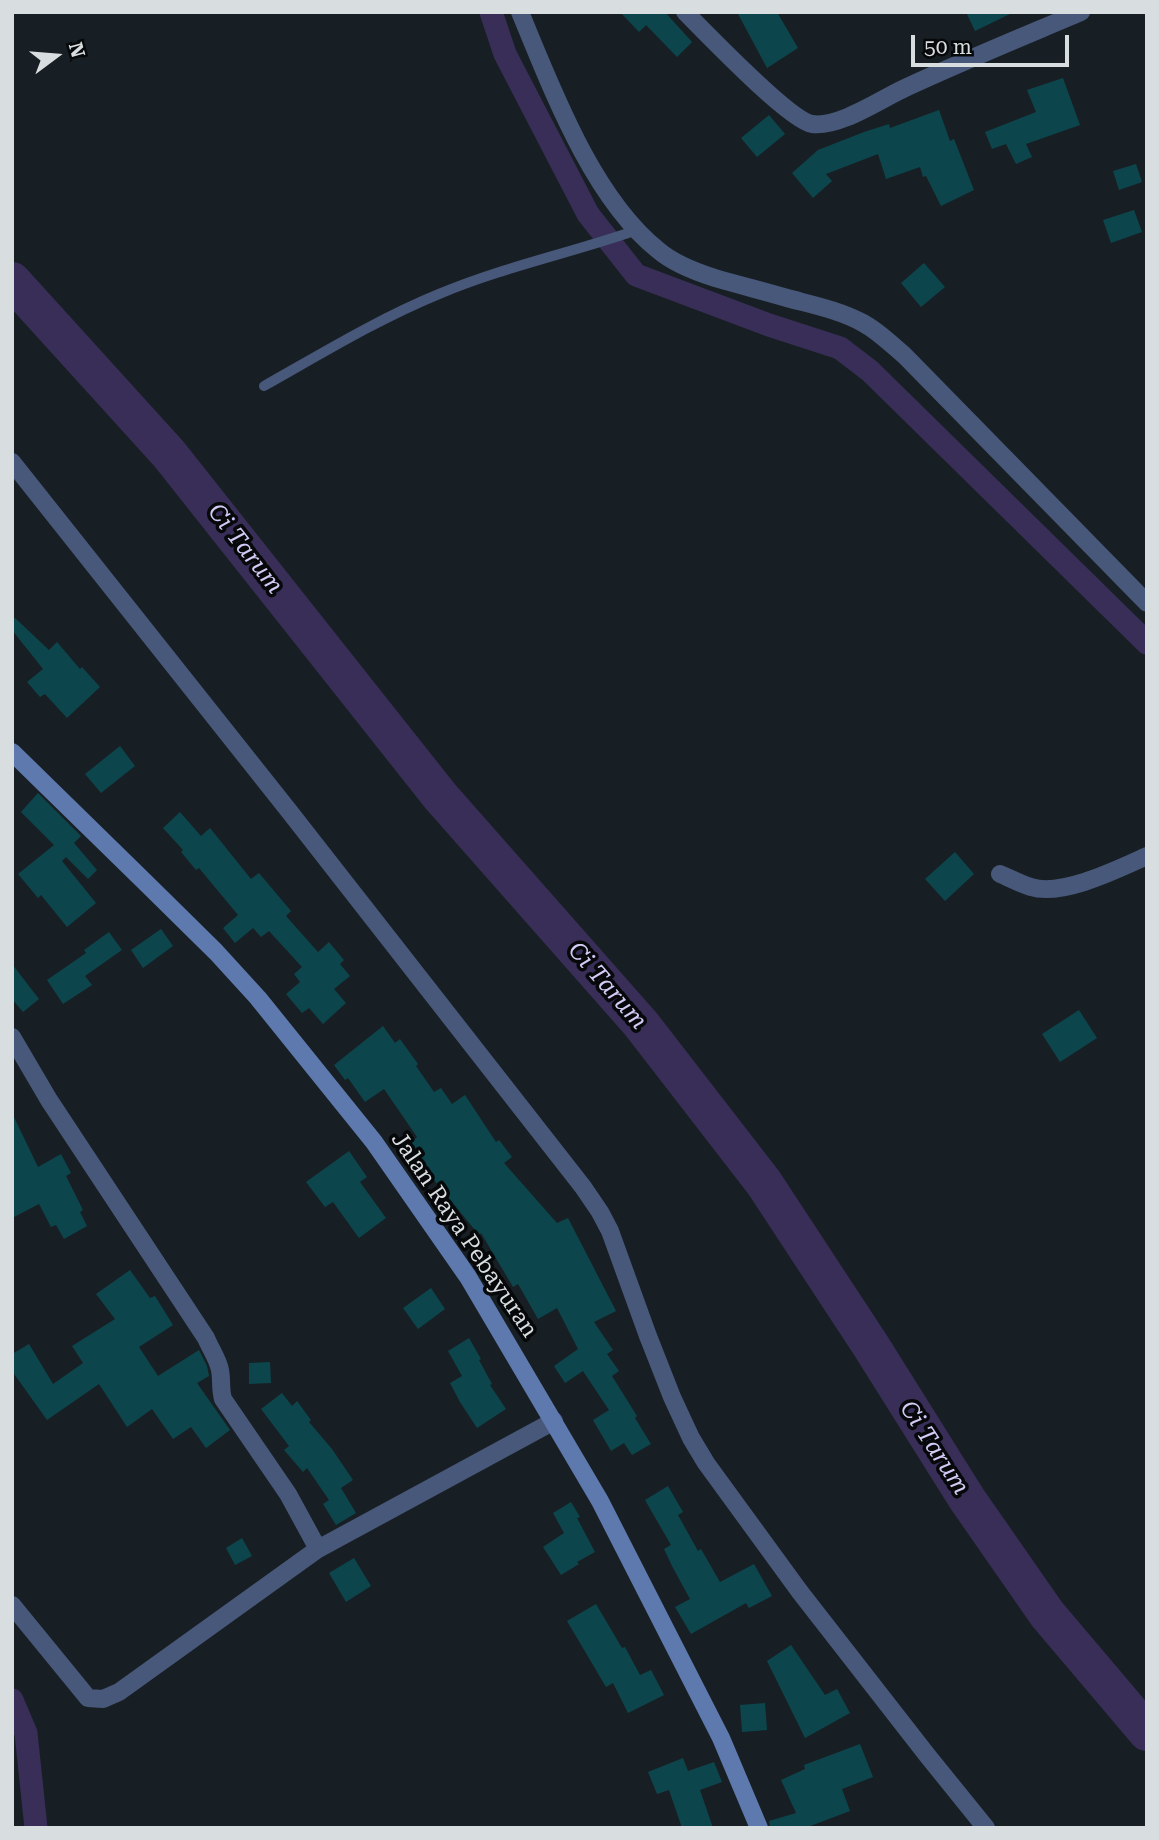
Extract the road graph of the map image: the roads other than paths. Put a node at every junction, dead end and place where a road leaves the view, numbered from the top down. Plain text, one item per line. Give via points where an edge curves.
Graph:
1 (520, 12) edge
2 (685, 12) edge
3 (1081, 12) edge
4 (637, 230) junction
5 (264, 386) dead end
6 (12, 462) edge
7 (1147, 603) edge
8 (12, 752) edge
9 (1147, 856) edge
10 (1000, 873) dead end
11 (12, 1037) edge
12 (554, 1421) junction
13 (318, 1549) junction
14 (12, 1605) edge
15 (759, 1828) edge
16 (986, 1828) edge

1 - 4 street via 589,163
2 - 3 street via 759,84 811,124 846,117
4 - 5 lane via 440,293
4 - 7 street via 659,251 685,266 838,312 878,332
6 - 16 street via 583,1187 610,1231 672,1397 701,1454 800,1592
8 - 12 main road, Jalan Raya Pebayuran via 258,998 374,1142 468,1277
9 - 10 street via 1044,890
11 - 13 street via 205,1338 220,1371 223,1399 288,1494
12 - 13 street
12 - 15 main road, Jalan Raya Pebayuran via 709,1714
13 - 14 street via 103,1699 88,1698

